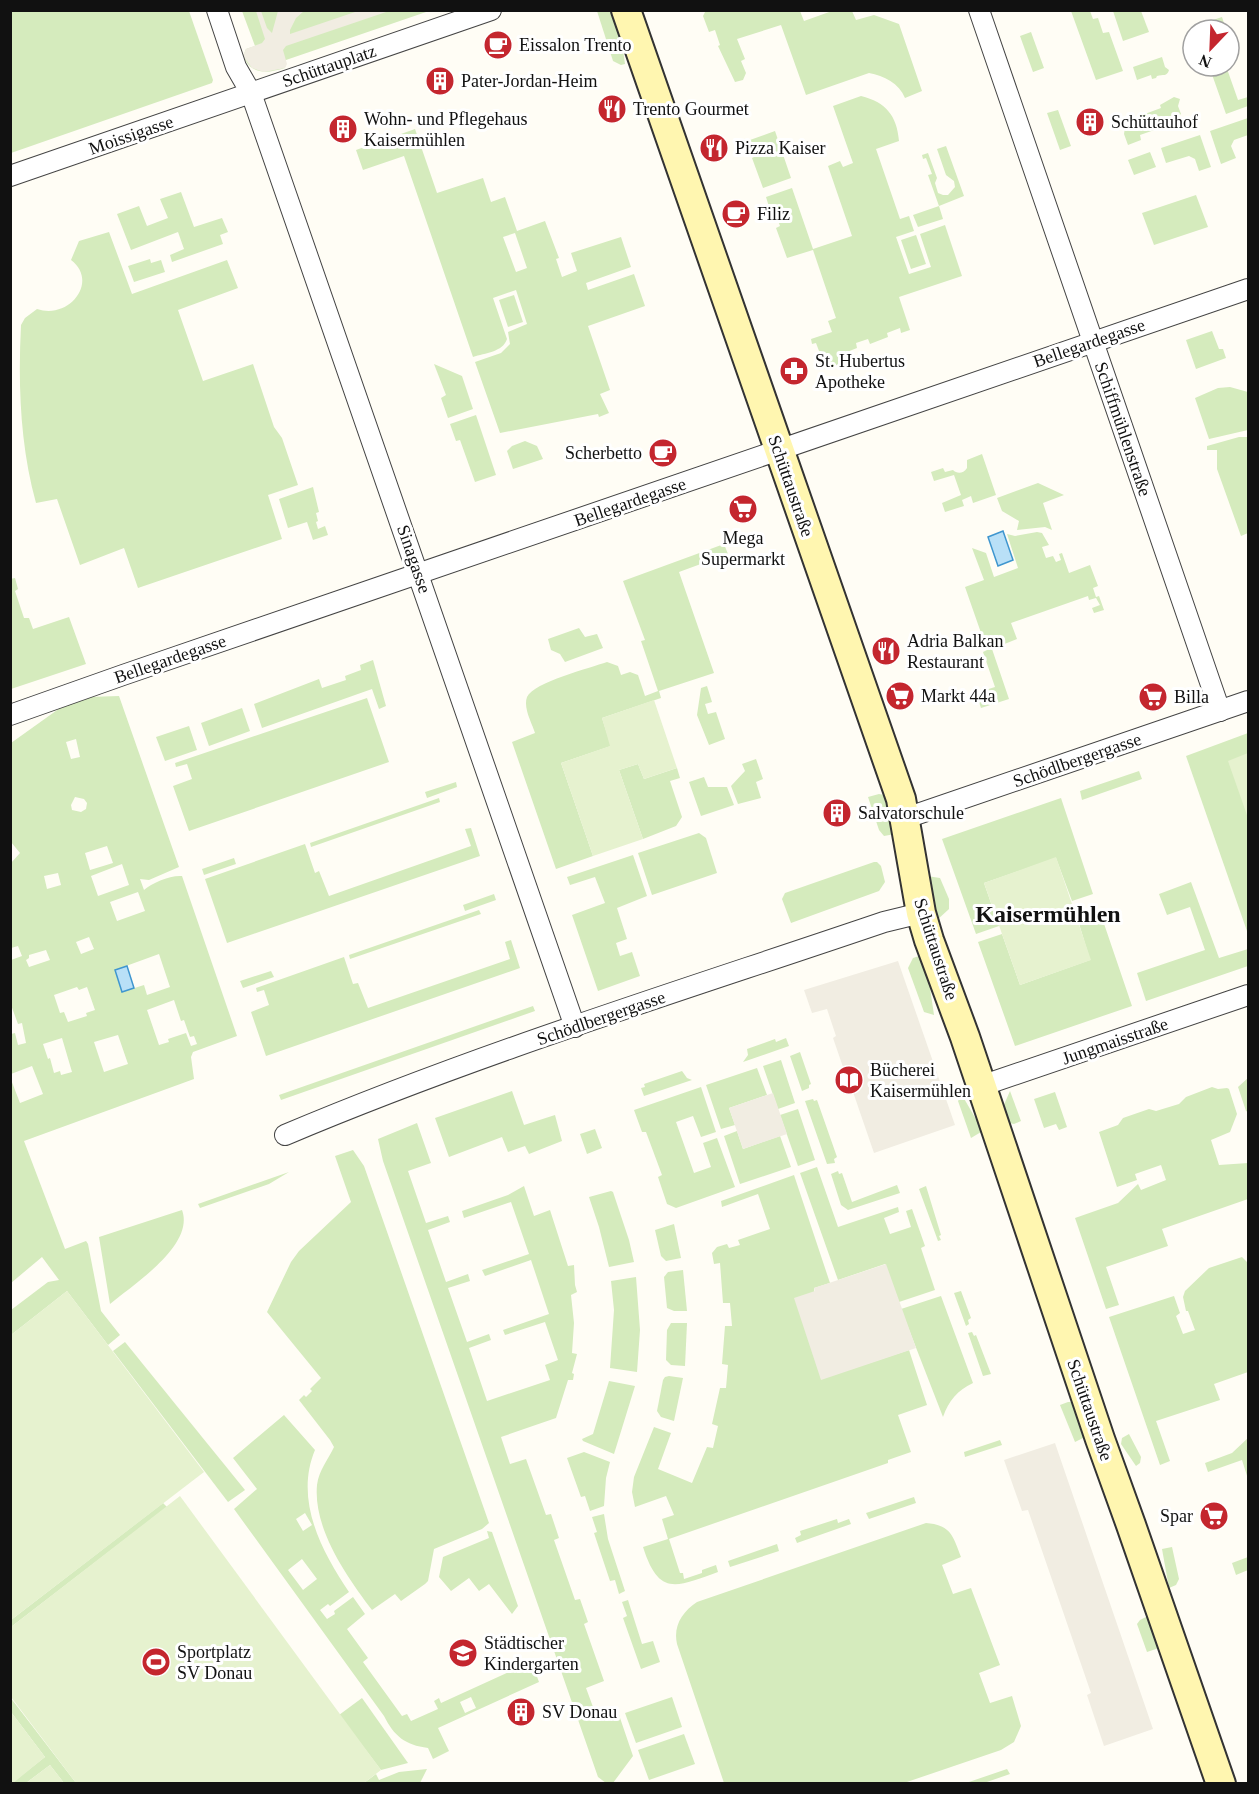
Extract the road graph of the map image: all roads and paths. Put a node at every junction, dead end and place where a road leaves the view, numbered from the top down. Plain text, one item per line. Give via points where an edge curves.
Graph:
1 (217, 10) edge
2 (491, 10) edge
3 (626, 10) edge
4 (979, 10) edge
5 (251, 93) junction
6 (10, 176) edge
7 (1248, 289) edge
8 (1093, 342) junction
9 (779, 451) junction
10 (420, 574) junction
11 (1248, 701) edge
12 (1220, 711) junction
13 (10, 715) edge
14 (906, 818) junction
15 (921, 913) junction
16 (1248, 994) edge
17 (575, 1027) junction
18 (981, 1086) junction
19 (285, 1135) dead end
20 (1221, 1784) edge

1 - 5 street via 236,67
2 - 5 street, Schüttauplatz
3 - 9 street, Schüttaustraße
4 - 8 street, Schiffmühlenstraße
5 - 6 street, Moissigasse
5 - 10 street, Sinagasse
7 - 8 street, Bellegardegasse
8 - 9 street, Bellegardegasse
8 - 12 street, Schiffmühlenstraße
9 - 10 street, Bellegardegasse
9 - 14 street, Schüttaustraße
10 - 13 street, Bellegardegasse
10 - 17 street, Sinagasse
11 - 12 street, Schödlbergergasse
12 - 14 street, Schödlbergergasse
14 - 15 street, Schüttaustraße
15 - 17 street, Schödlbergergasse via 884,922
15 - 18 street, Schüttaustraße
16 - 18 street, Jungmaisstraße
17 - 19 street, Schödlbergergasse
18 - 20 street, Schüttaustraße

